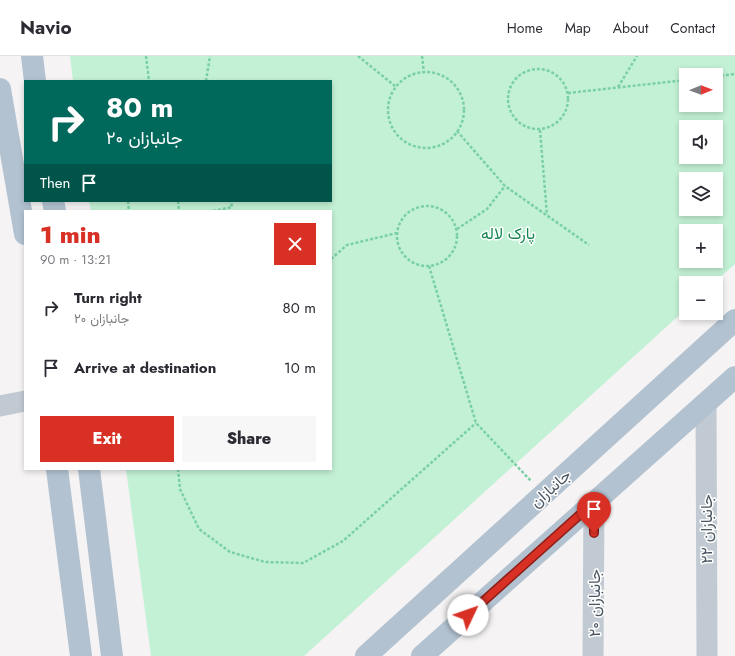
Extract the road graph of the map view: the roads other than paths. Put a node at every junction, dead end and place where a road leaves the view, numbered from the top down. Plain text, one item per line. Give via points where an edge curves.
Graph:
1 (32, 56) edge
2 (35, 80) edge
3 (0, 89) edge
4 (24, 228) edge
5 (735, 320) edge
6 (735, 377) edge
7 (24, 401) edge
8 (706, 403) junction
9 (0, 406) edge
10 (57, 470) edge
11 (89, 470) edge
12 (594, 502) junction
13 (81, 656) edge
14 (112, 656) edge
15 (366, 656) edge
16 (422, 656) edge
17 (593, 656) edge
18 (707, 656) edge

1 - 2 main road
3 - 4 main road
5 - 15 main road, جانبازان
6 - 8 main road
7 - 9 street
8 - 12 main road
8 - 18 street, جانبازان ۲۲
10 - 13 main road
11 - 14 main road
12 - 16 main road
12 - 17 street, جانبازان ۲۰

